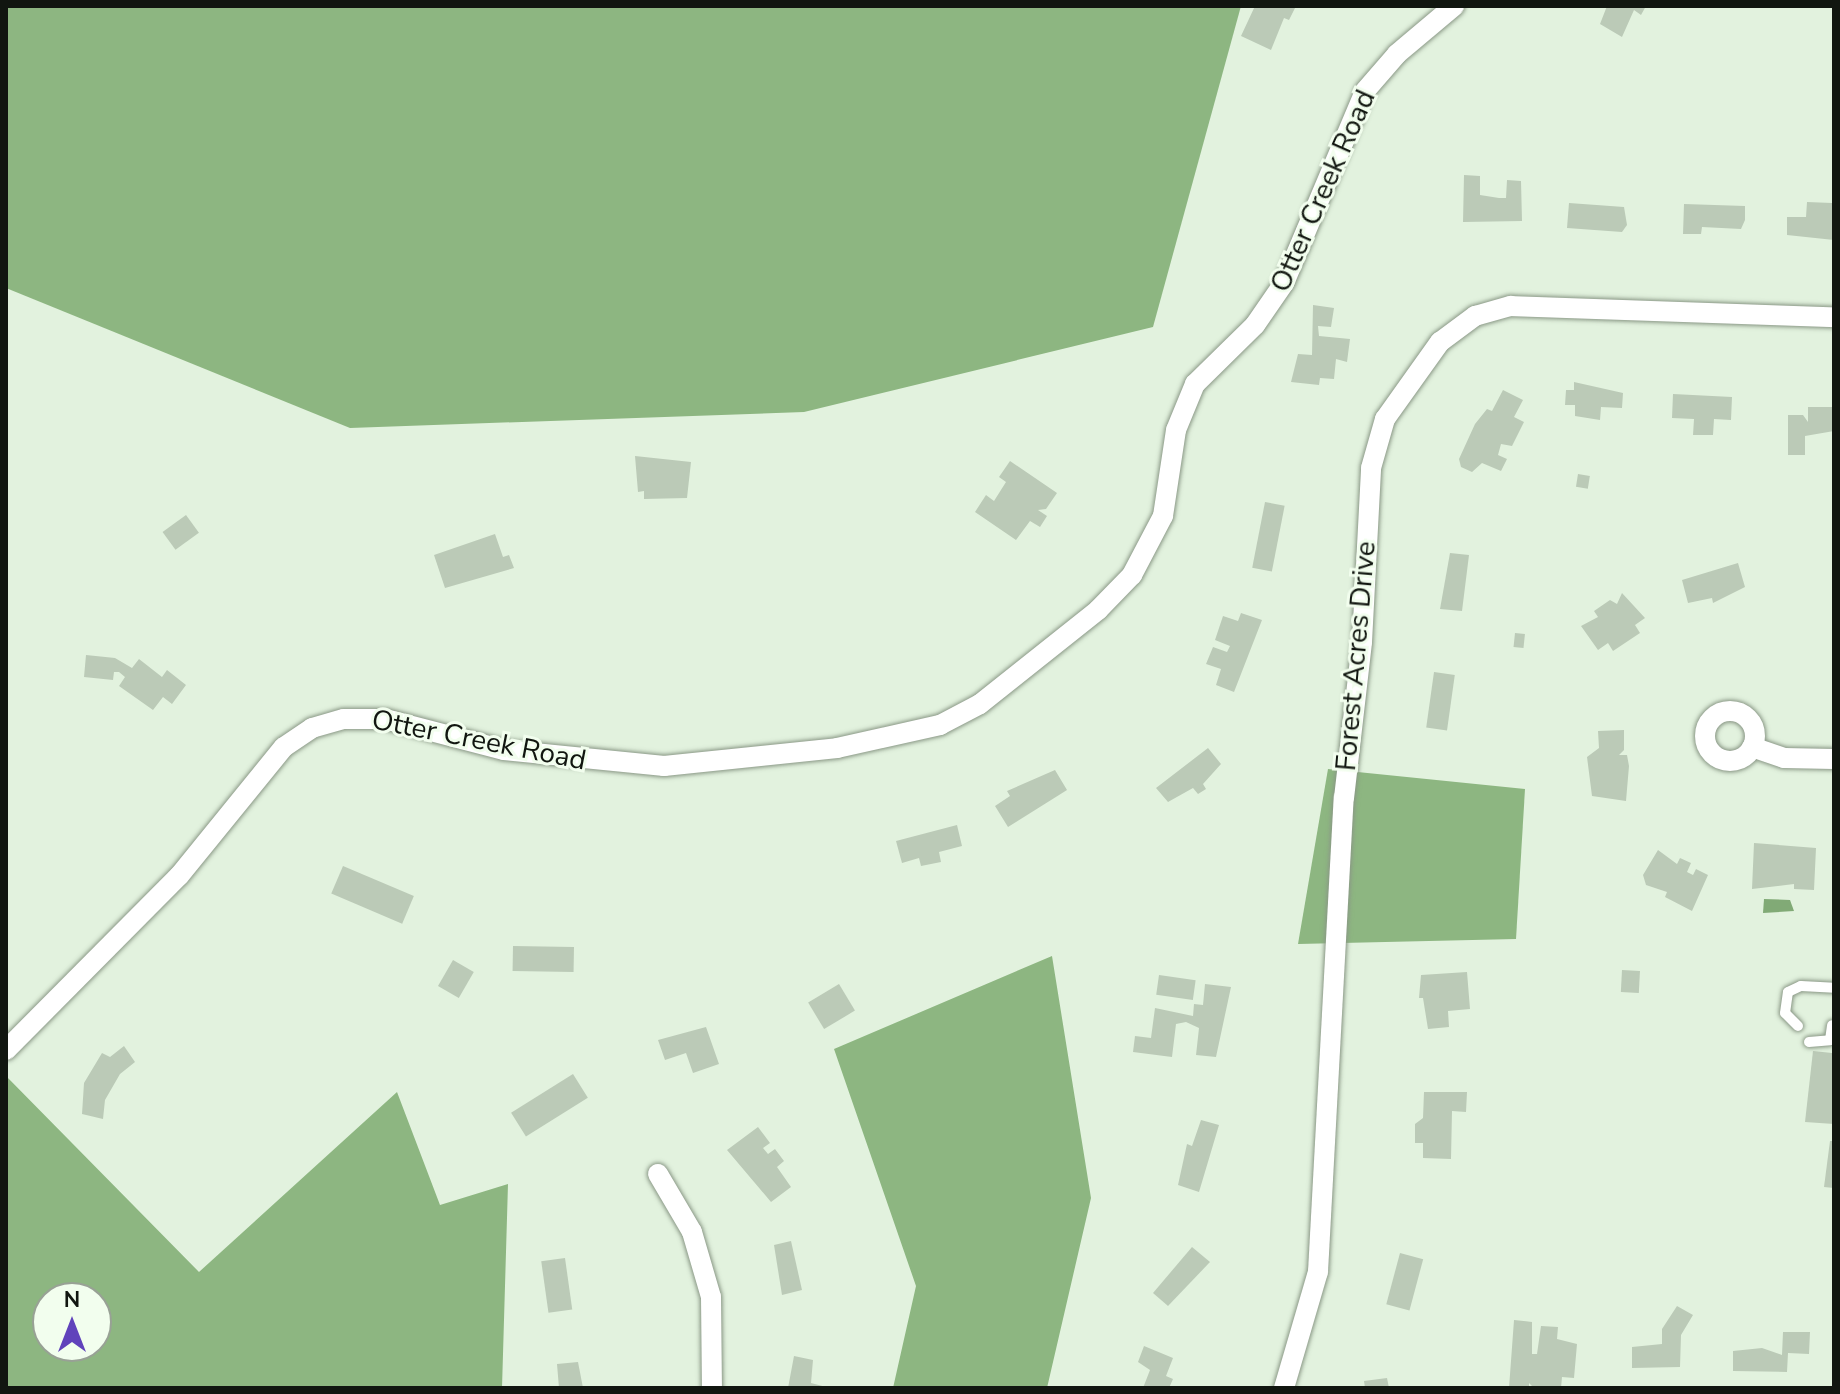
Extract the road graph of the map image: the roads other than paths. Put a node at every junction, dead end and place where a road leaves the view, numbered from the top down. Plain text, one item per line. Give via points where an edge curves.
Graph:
1 (1454, 6) edge
2 (1834, 317) edge
3 (1752, 747) dead end
4 (1834, 759) edge
5 (1834, 988) edge
6 (1832, 1025) edge
7 (1798, 1026) dead end
8 (1809, 1042) dead end
9 (6, 1050) edge
10 (658, 1174) dead end
11 (712, 1388) edge
12 (1284, 1388) edge

1 - 9 street, Otter Creek Road via 1397,54 1365,91 1284,283 1255,325 1195,384 1176,430 1163,516 1132,575 1098,610 980,704 928,729 837,748 664,766 496,749 376,718 312,728 284,747 187,867
2 - 12 street, Forest Acres Drive via 1511,306 1475,316 1440,342 1385,419 1371,468 1362,642 1344,798 1318,1272
3 - 4 street via 1784,758
5 - 7 lane via 1801,986 1788,992 1785,1013
6 - 8 lane via 1830,1040
10 - 11 street via 692,1232 711,1297

